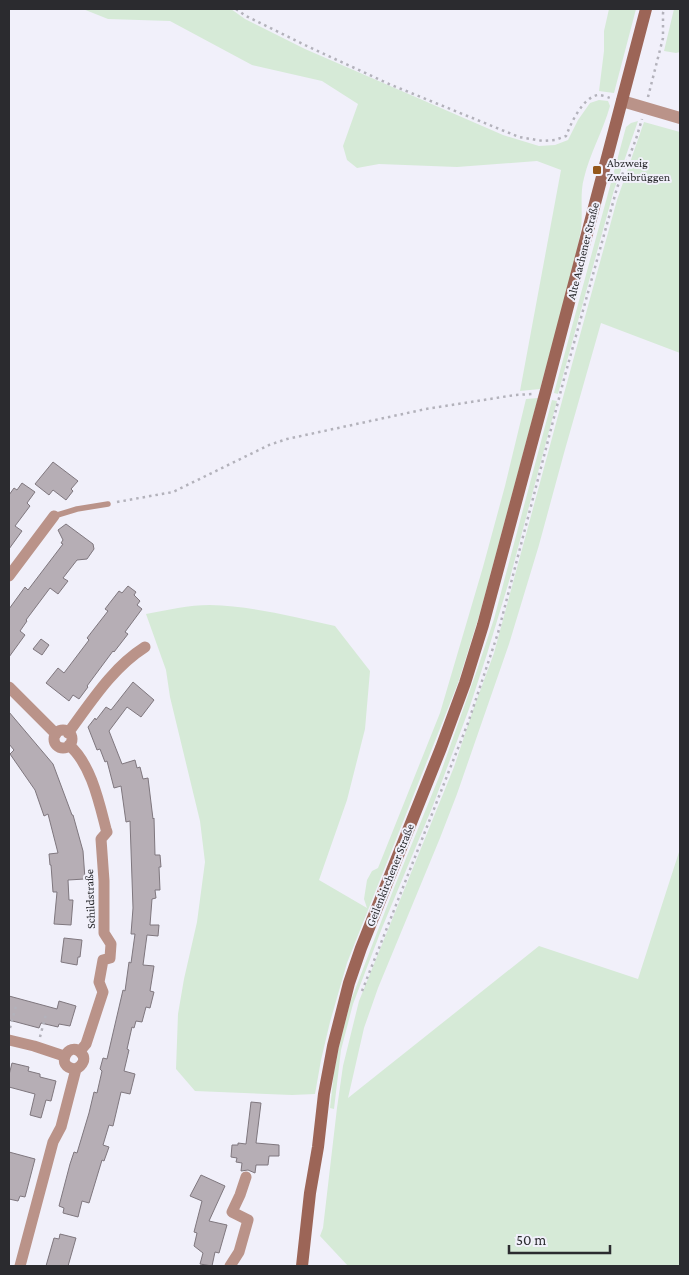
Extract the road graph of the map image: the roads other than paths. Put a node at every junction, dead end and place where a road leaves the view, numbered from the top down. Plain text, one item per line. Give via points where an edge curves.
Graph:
1 (646, 9) edge
2 (622, 100) junction
3 (680, 118) edge
4 (519, 493) joint
5 (108, 504) road end
6 (54, 516) joint
7 (10, 574) edge
8 (145, 647) dead end
9 (9, 687) edge
10 (68, 732) junction
11 (56, 734) junction
12 (69, 745) junction
13 (9, 1040) edge
14 (80, 1051) junction
15 (64, 1056) junction
16 (76, 1069) junction
17 (246, 1177) dead end
18 (20, 1266) edge
19 (230, 1266) edge
20 (302, 1266) edge

1 - 2 main road, Alte Aachener Straße
2 - 3 street
2 - 4 main road, Alte Aachener Straße
4 - 20 main road, Geilenkirchener Straße via 465,683 349,983 332,1046 324,1094
5 - 6 lane
6 - 7 street
8 - 10 street via 116,670
9 - 11 street, Schildstraße
10 - 11 street
10 - 12 street
11 - 12 street, Schildstraße via 54,742 57,746
12 - 14 street, Schildstraße via 97,792 106,829 101,839 104,933 111,944 110,958 102,960 99,982 103,992 86,1044
13 - 15 street
14 - 15 street via 71,1050
14 - 16 street, Schildstraße via 84,1061
15 - 16 street via 67,1066
16 - 18 street, Schildstraße
17 - 19 street via 232,1212 248,1220 239,1252

